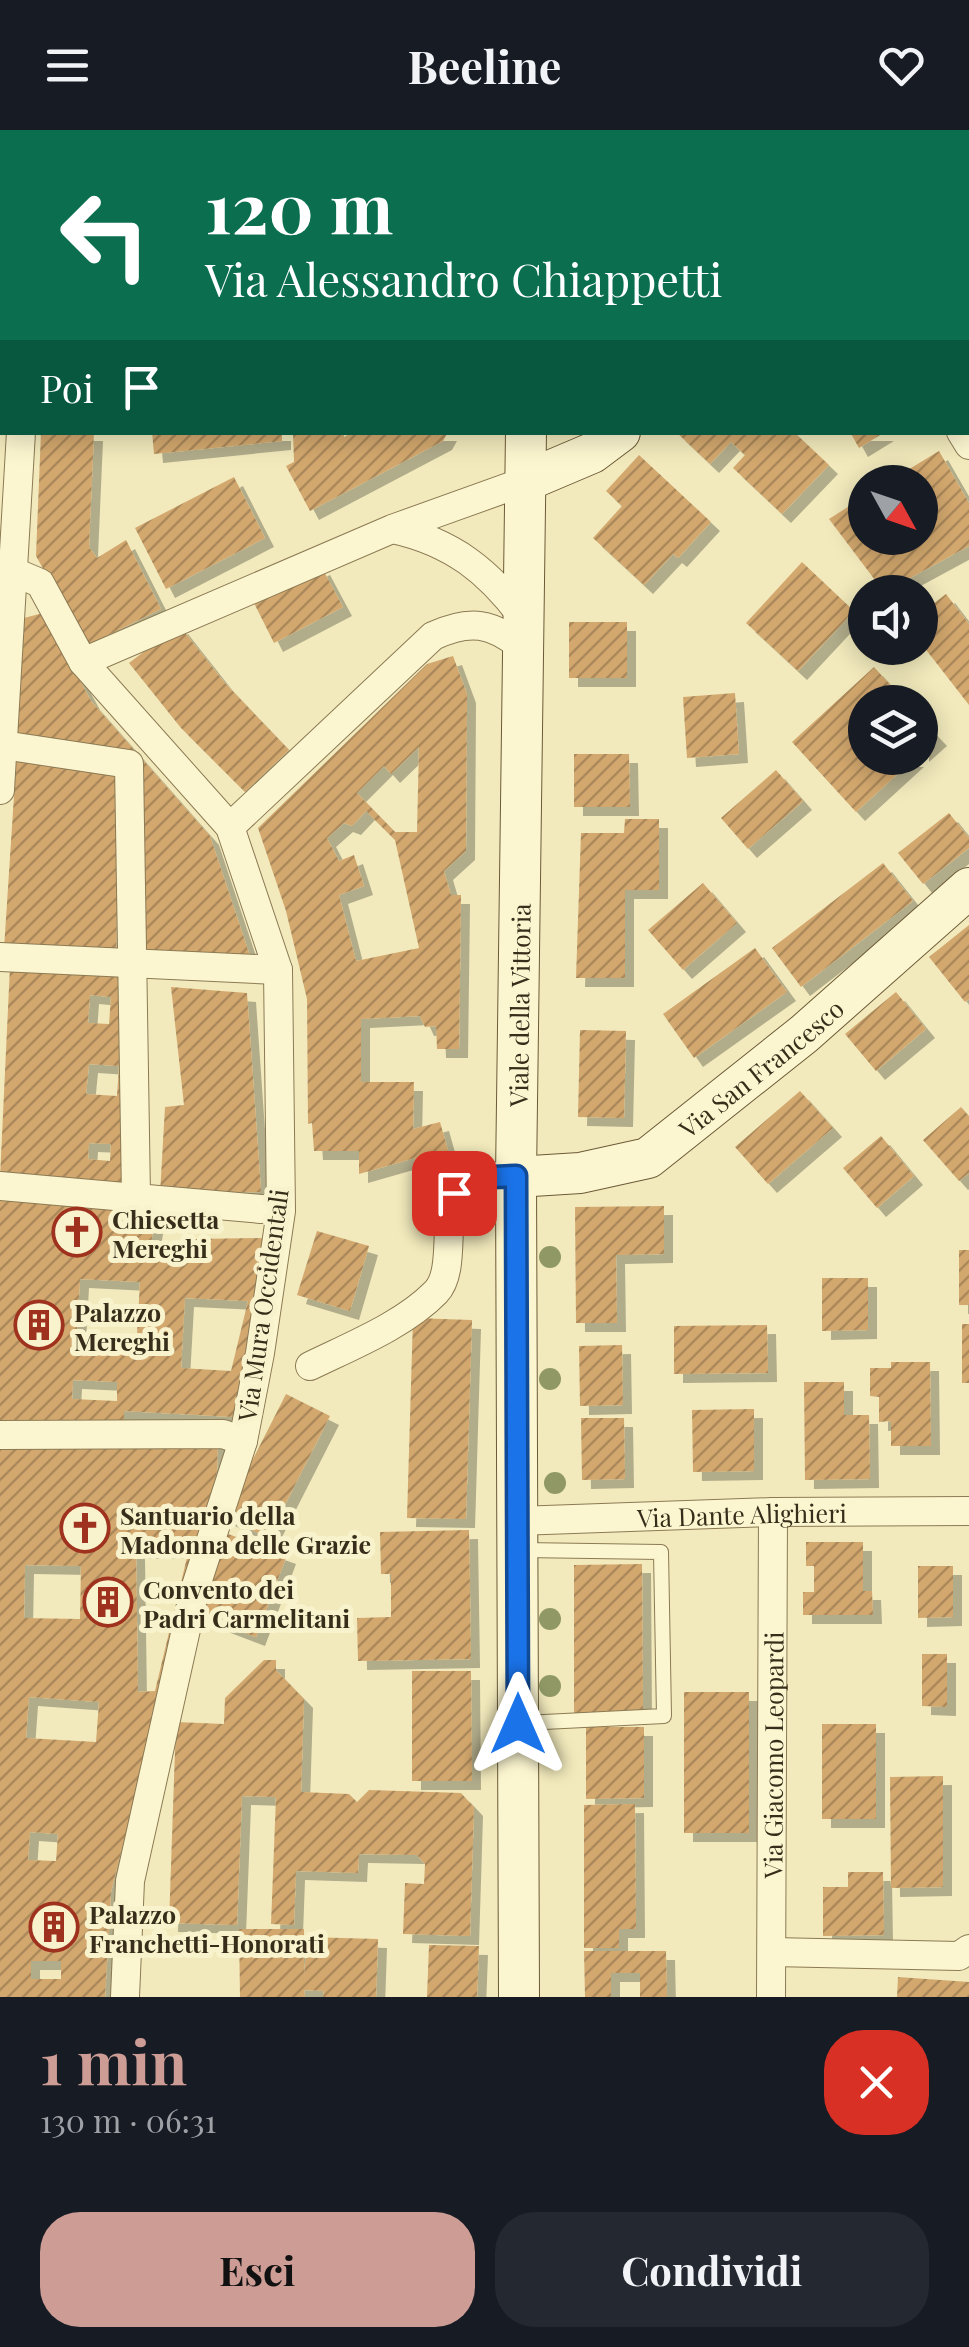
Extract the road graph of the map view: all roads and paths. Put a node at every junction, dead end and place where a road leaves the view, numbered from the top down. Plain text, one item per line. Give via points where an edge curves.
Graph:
1 (21, 435) edge
2 (526, 435) edge
3 (616, 435) edge
4 (526, 481) junction
5 (392, 529) junction
6 (7, 567) edge
7 (524, 634) junction
8 (83, 662) junction
9 (3, 744) junction
10 (0, 790) edge
11 (230, 827) junction
12 (969, 888) edge
13 (0, 957) edge
14 (131, 961) junction
15 (278, 970) junction
16 (516, 1176) junction
17 (0, 1186) edge
18 (136, 1196) junction
19 (261, 1208) dead end
20 (310, 1366) dead end
21 (0, 1435) edge
22 (242, 1442) junction
23 (969, 1511) edge
24 (774, 1512) junction
25 (517, 1536) junction
26 (518, 1724) junction
27 (969, 1949) edge
28 (772, 1952) junction
29 (125, 1997) edge
30 (519, 1997) edge
31 (771, 1997) edge

1 - 6 street
2 - 4 main road, Viale della Vittoria
3 - 4 main road via 592,453
4 - 5 street
4 - 7 main road, Viale della Vittoria
5 - 7 street via 470,559
5 - 8 street
6 - 8 street, Via Mura Occidentali via 40,582
6 - 9 street
7 - 11 street via 460,623 433,636
7 - 16 main road, Viale della Vittoria
8 - 11 street, Via Mura Occidentali
9 - 10 street
9 - 14 street via 129,764
11 - 15 street, Via Mura Occidentali
12 - 16 main road, Via San Francesco via 804,1034 648,1158 580,1173
13 - 14 street
14 - 15 street
14 - 18 street
15 - 22 street, Via Mura Occidentali via 281,1212
16 - 20 street via 462,1183 451,1205 448,1266 438,1290 368,1338
16 - 25 main road, Viale della Vittoria
17 - 18 street
18 - 19 street
21 - 22 street via 223,1434
22 - 29 street, Via Mura Occidentali via 196,1589 130,1881
23 - 24 street, Via Dante Alighieri
24 - 25 street, Via Dante Alighieri
24 - 28 street, Via Giacomo Leopardi
25 - 26 main road, Viale della Vittoria
25 - 26 lane via 661,1552 664,1716
26 - 30 main road, Viale della Vittoria
27 - 28 street via 959,1956
28 - 31 street, Via Giacomo Leopardi

